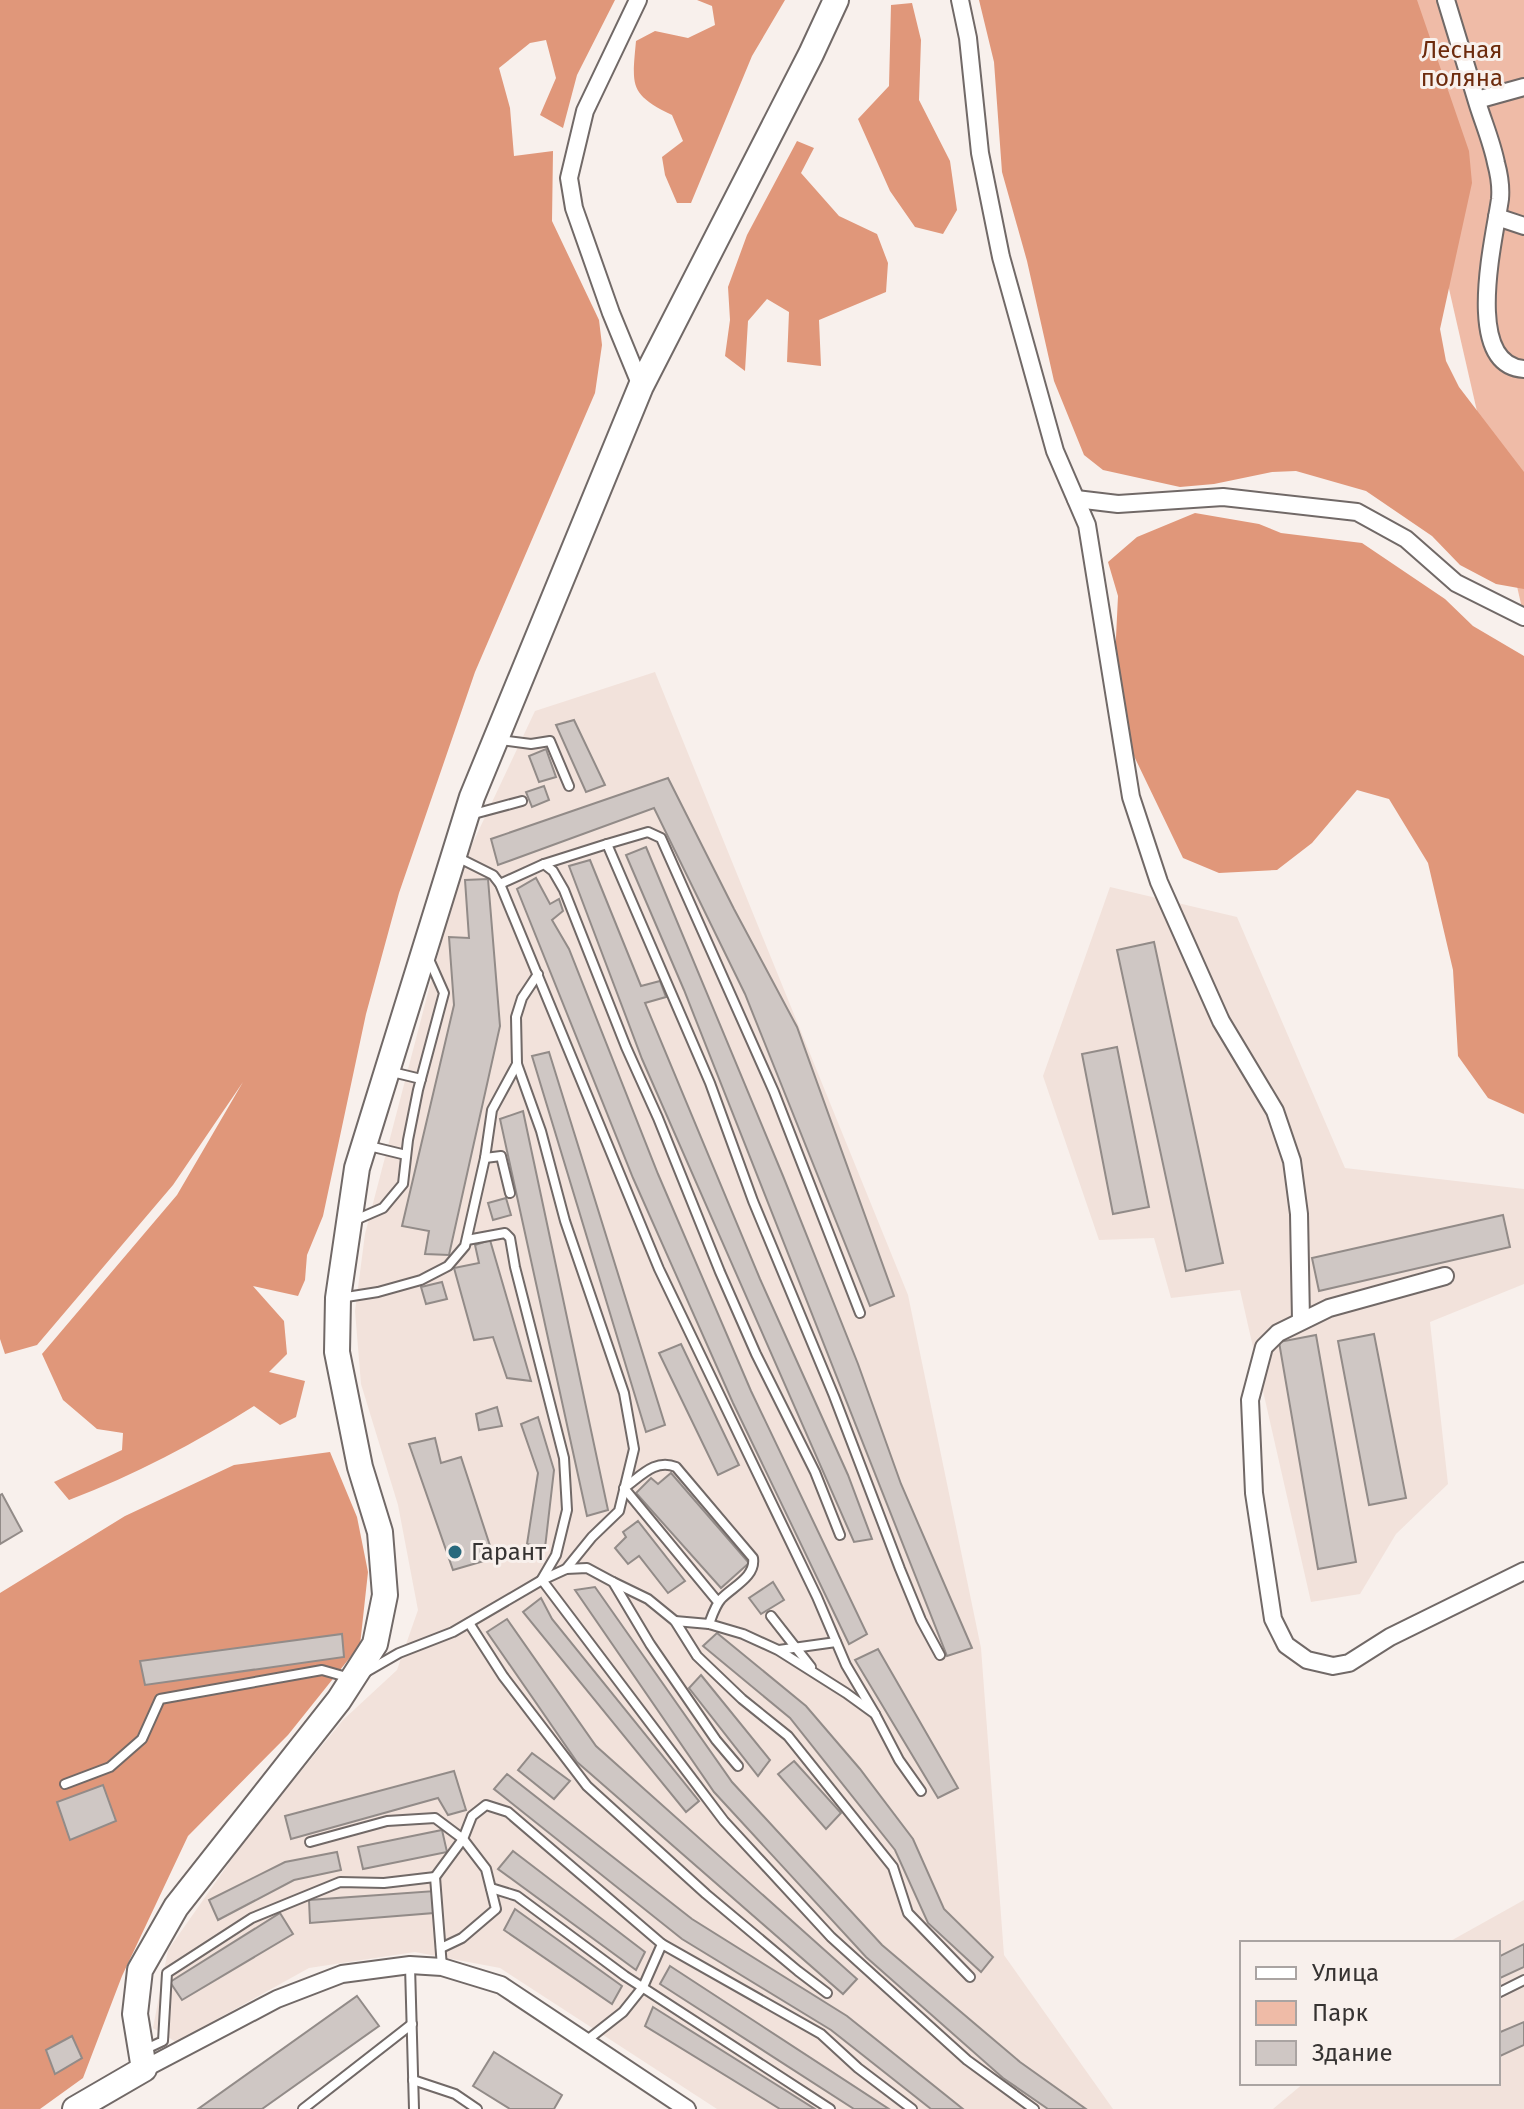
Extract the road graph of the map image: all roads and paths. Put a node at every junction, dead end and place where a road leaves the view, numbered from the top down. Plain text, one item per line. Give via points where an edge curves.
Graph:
1 (638, 0) edge
2 (836, 0) edge
3 (960, 0) edge
4 (1446, 0) edge
5 (1524, 87) edge
6 (1477, 100) junction
7 (1497, 217) junction
8 (1524, 226) edge
9 (1524, 369) edge
10 (641, 386) junction
11 (1076, 499) junction
12 (1524, 617) edge
13 (495, 739) junction
14 (569, 786) dead end
15 (522, 801) dead end
16 (466, 816) junction
17 (607, 844) junction
18 (453, 856) junction
19 (544, 864) junction
20 (500, 884) junction
21 (424, 950) junction
22 (538, 974) junction
23 (517, 1064) junction
24 (387, 1071) junction
25 (421, 1079) junction
26 (364, 1145) junction
27 (406, 1155) junction
28 (485, 1158) junction
29 (510, 1193) dead end
30 (349, 1223) junction
31 (467, 1240) junction
32 (1445, 1276) dead end
33 (338, 1298) junction
34 (860, 1313) dead end
35 (1301, 1320) junction
36 (624, 1488) junction
37 (840, 1535) dead end
38 (566, 1569) junction
39 (1524, 1571) edge
40 (542, 1580) junction
41 (613, 1582) junction
42 (718, 1602) junction
43 (771, 1616) dead end
44 (675, 1621) junction
45 (469, 1623) junction
46 (709, 1624) junction
47 (836, 1642) junction
48 (797, 1647) junction
49 (778, 1650) junction
50 (940, 1655) dead end
51 (814, 1671) junction
52 (353, 1678) junction
53 (875, 1714) junction
54 (738, 1766) dead end
55 (65, 1784) dead end
56 (921, 1791) dead end
57 (463, 1839) junction
58 (310, 1842) dead end
59 (435, 1877) junction
60 (491, 1888) junction
61 (662, 1944) junction
62 (441, 1948) junction
63 (410, 1965) junction
64 (442, 1967) junction
65 (970, 1977) dead end
66 (1524, 1980) edge
67 (643, 1987) junction
68 (1500, 1992) edge
69 (827, 1993) dead end
70 (412, 2024) junction
71 (586, 2041) junction
72 (143, 2060) junction
73 (413, 2080) junction
74 (75, 2109) edge
75 (303, 2109) edge
76 (414, 2109) edge
77 (477, 2109) edge
78 (687, 2109) edge
79 (830, 2109) edge
80 (912, 2109) edge
81 (1034, 2109) edge

1 - 10 street via 585,111 569,178 574,208
2 - 10 street
3 - 11 street via 980,153 1001,257 1055,451
4 - 6 street
5 - 6 street
6 - 7 street via 1496,162 1501,196
7 - 8 street
7 - 9 street via 1486,310 1502,360
10 - 13 street
11 - 12 street via 1118,504 1223,497 1357,512 1406,539 1456,583
11 - 35 street via 1087,525 1131,797 1159,882 1215,1007 1275,1111 1292,1161
13 - 14 lane via 550,741
13 - 16 street
15 - 16 lane
16 - 18 street
17 - 19 lane
17 - 34 lane via 648,832 661,838 768,1079
17 - 50 lane via 710,1083 900,1569
18 - 20 lane via 493,875
18 - 21 street
19 - 20 lane
19 - 37 lane via 564,890 720,1272
20 - 22 lane
21 - 24 street
21 - 25 lane via 444,993
22 - 23 lane via 516,1017
22 - 47 lane via 659,1269
23 - 28 lane via 492,1110
23 - 36 lane via 624,1393 634,1449
24 - 25 lane
24 - 26 street
25 - 27 lane
26 - 27 lane
26 - 30 street
27 - 30 lane via 403,1184 383,1208
28 - 29 lane via 501,1156
28 - 31 lane
30 - 33 street
31 - 33 lane via 448,1266 421,1280
31 - 40 lane via 505,1233 510,1238 564,1458 567,1510 556,1555
32 - 35 street
33 - 52 street via 337,1352 360,1467 380,1532 385,1595 375,1644
35 - 39 street via 1264,1347 1250,1400 1254,1493 1273,1619 1286,1645 1307,1660 1333,1666 1349,1663
36 - 38 lane via 619,1511
36 - 42 lane
36 - 42 lane via 656,1464 668,1463 714,1510 754,1566
38 - 40 lane
38 - 41 lane via 587,1568
40 - 45 lane
40 - 81 lane via 724,1821 831,1937 967,2060
41 - 44 lane via 648,1599
41 - 54 lane via 650,1644
42 - 46 lane
43 - 48 lane
44 - 46 lane
44 - 65 lane via 697,1656 788,1736 893,1867 908,1913
45 - 52 lane
45 - 69 lane via 587,1786 706,1894
46 - 49 lane
47 - 48 lane
47 - 53 lane
48 - 49 lane
48 - 51 lane
49 - 51 lane
51 - 53 lane
52 - 55 lane via 322,1670 160,1699 142,1739 110,1767
52 - 72 street via 176,1907 140,1970 135,2014
53 - 56 lane
57 - 58 lane via 435,1818 387,1821
57 - 59 lane
57 - 60 lane via 486,1869
57 - 61 lane via 472,1816 486,1805 508,1812
59 - 62 lane
59 - 72 lane via 340,1882 252,1918 167,1973 163,2041
60 - 62 lane via 496,1909
60 - 67 lane via 517,1896
61 - 67 lane
61 - 80 lane via 821,2034
62 - 64 lane
63 - 64 street
63 - 70 lane
63 - 72 street via 342,1974
64 - 71 street via 501,1985
66 - 68 lane
67 - 71 lane via 623,2012
67 - 79 lane
70 - 73 lane
70 - 75 lane
71 - 78 street
72 - 74 street
73 - 76 lane
73 - 77 lane via 455,2094

